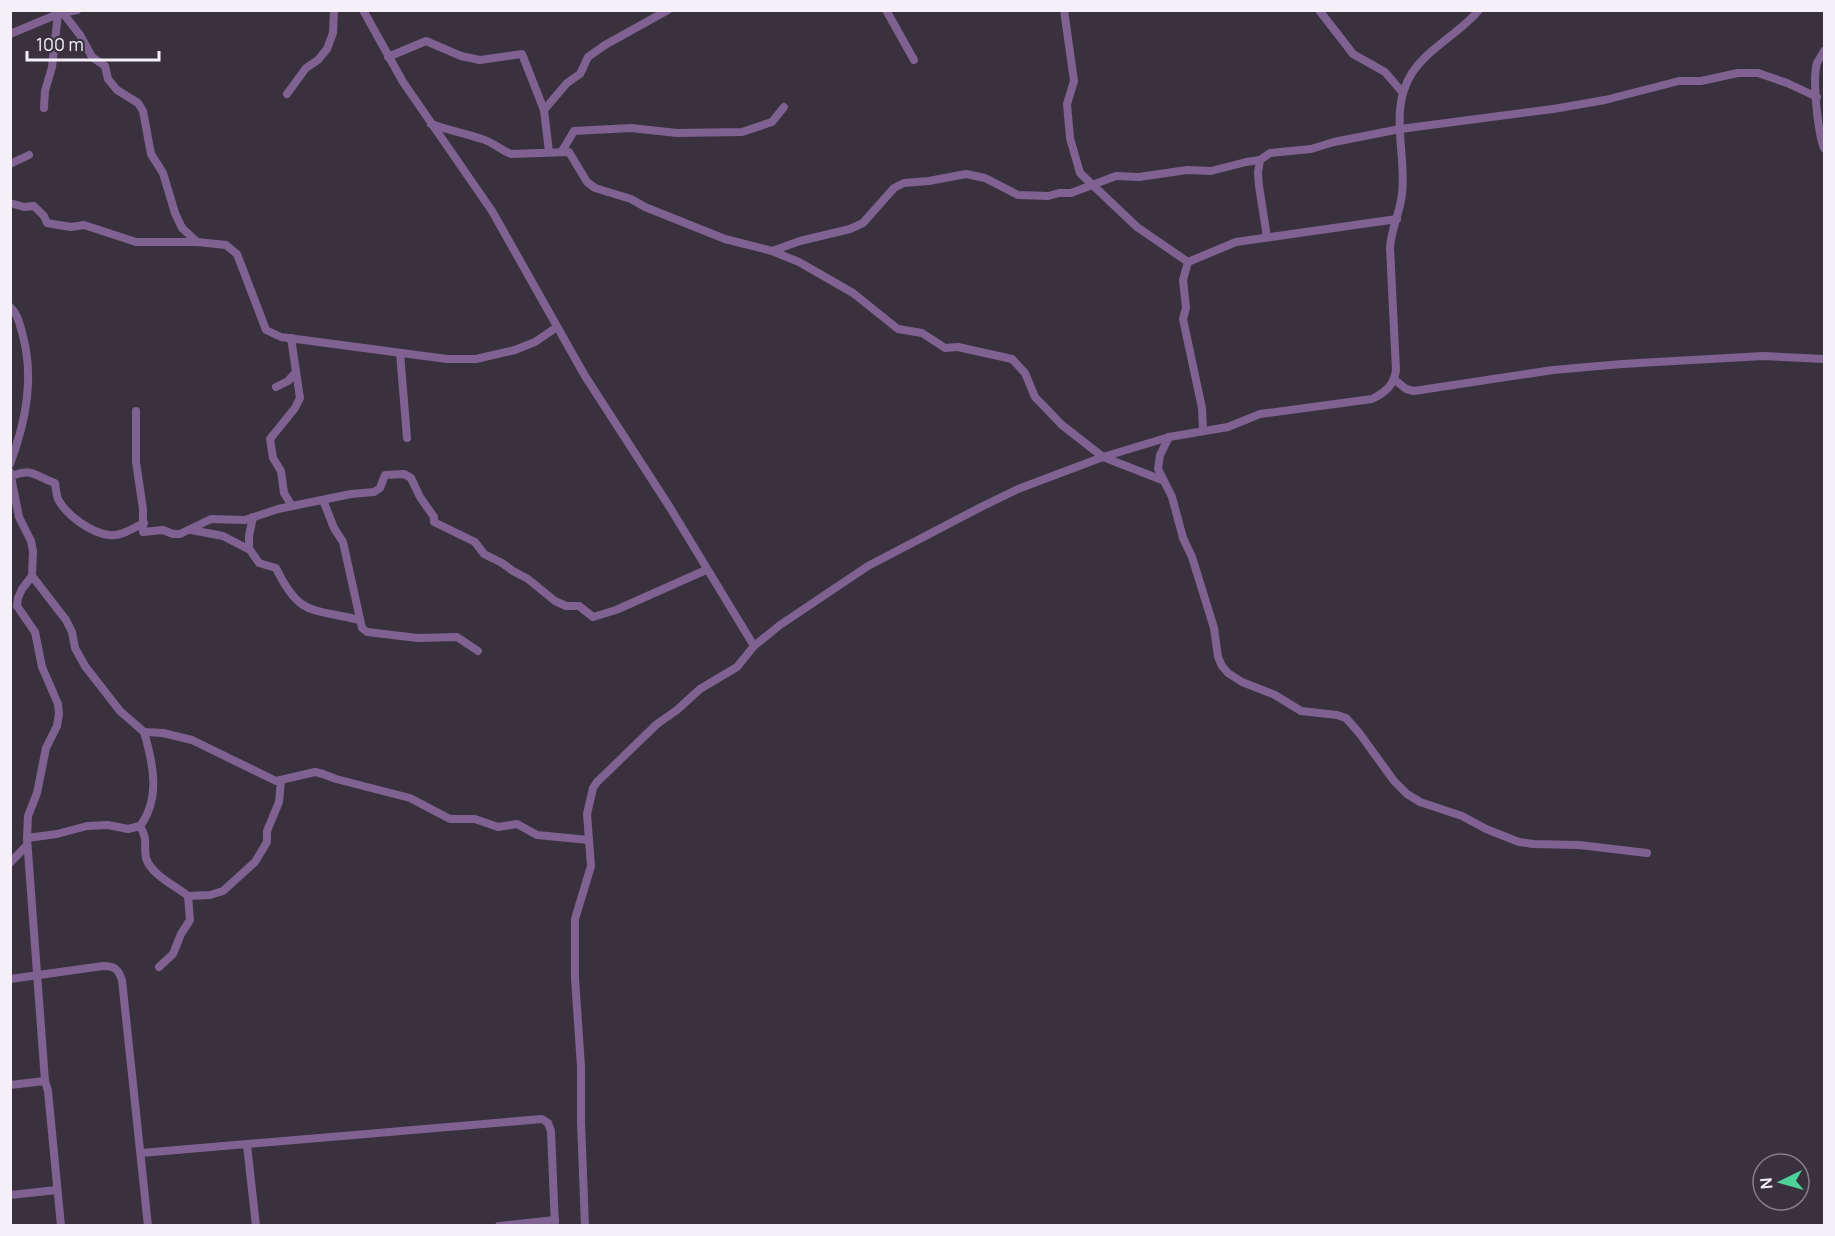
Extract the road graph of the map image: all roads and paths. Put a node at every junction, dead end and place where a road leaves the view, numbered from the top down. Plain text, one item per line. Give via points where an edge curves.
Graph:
1 (77, 10) edge
2 (334, 10) edge
3 (363, 10) edge
4 (668, 10) edge
5 (886, 10) edge
6 (1064, 10) edge
7 (1319, 10) edge
8 (1479, 10) edge
9 (61, 14) junction
10 (10, 34) edge
11 (1824, 51) edge
12 (388, 57) junction
13 (914, 60) dead end
14 (1403, 93) junction
15 (287, 94) dead end
16 (1817, 97) junction
17 (784, 106) dead end
18 (44, 108) dead end
19 (544, 110) junction
20 (430, 124) junction
21 (1400, 129) junction
22 (1824, 148) edge
23 (562, 151) junction
24 (549, 152) junction
25 (29, 155) dead end
26 (1260, 160) junction
27 (10, 164) edge
28 (1091, 184) junction
29 (10, 204) edge
30 (1396, 219) junction
31 (1267, 237) junction
32 (197, 242) junction
33 (772, 251) junction
34 (1188, 262) junction
35 (10, 307) edge
36 (557, 327) junction
37 (291, 338) junction
38 (400, 353) junction
39 (1824, 359) edge
40 (296, 372) junction
41 (1394, 379) junction
42 (276, 387) dead end
43 (136, 411) dead end
44 (1203, 430) junction
45 (1169, 437) junction
46 (407, 438) dead end
47 (1103, 457) junction
48 (10, 464) edge
49 (11, 474) edge
50 (1162, 480) junction
51 (323, 500) junction
52 (292, 506) junction
53 (254, 517) junction
54 (144, 523) junction
55 (191, 530) junction
56 (249, 549) junction
57 (706, 570) junction
58 (32, 576) junction
59 (359, 620) junction
60 (754, 646) junction
61 (478, 651) dead end
62 (144, 732) junction
63 (281, 780) junction
64 (140, 826) junction
65 (589, 840) junction
66 (27, 841) junction
67 (1647, 853) dead end
68 (10, 863) edge
69 (189, 896) junction
70 (159, 967) dead end
71 (38, 975) junction
72 (10, 978) edge
73 (45, 1081) junction
74 (10, 1084) edge
75 (247, 1145) junction
76 (141, 1153) junction
77 (57, 1190) junction
78 (10, 1195) edge
79 (555, 1223) edge
80 (61, 1226) edge
81 (148, 1226) edge
82 (256, 1226) edge
83 (499, 1226) edge
84 (585, 1226) edge

1 - 9 street
2 - 15 street via 333,33 327,49 306,68
3 - 12 street
4 - 19 street via 588,57 579,74
5 - 13 street
6 - 28 street via 1074,81 1067,104 1070,138 1080,173
7 - 14 street via 1353,54 1385,72
8 - 14 street via 1416,68
9 - 10 street
9 - 18 street
9 - 32 street via 80,35 92,57 105,66 108,79 117,90 138,103 143,111 151,154 163,173 175,213 182,228
11 - 16 street via 1817,64
12 - 19 street via 425,42 480,60 522,54
12 - 20 street
14 - 21 street
16 - 21 street via 1758,73 1738,73 1679,81 1553,109
16 - 22 street
17 - 23 street via 772,123 742,132 574,131
19 - 24 street
20 - 24 street via 483,139 512,154
20 - 36 street via 492,211
21 - 26 street via 1311,149 1270,153
21 - 30 street via 1403,185
23 - 24 street
23 - 33 street via 572,155 587,182 595,188 631,198 725,239
25 - 27 street
26 - 28 street via 1211,171 1116,176
26 - 31 street via 1258,186
28 - 33 street via 1071,193 1023,196 966,174 904,183 894,188 863,223
28 - 34 street via 1137,227
29 - 32 street via 34,206 47,223 71,228 84,225 136,242
30 - 31 street
30 - 41 street via 1390,248
31 - 34 street via 1236,242
32 - 37 street via 232,249 266,330
33 - 47 street via 852,293 898,329 922,333 945,348 958,347 1012,359 1025,373 1035,397 1062,425
34 - 44 street via 1183,280 1184,320
35 - 48 street via 23,336 29,378 22,432
36 - 38 street via 515,350 476,359
36 - 57 street
37 - 38 street
37 - 40 street
38 - 46 street
39 - 41 street via 1763,356 1622,364 1414,391
40 - 42 street
40 - 52 street via 300,398 270,439 284,493
41 - 44 street via 1385,392 1372,399 1260,414 1228,427
43 - 54 street via 136,462
44 - 45 street
45 - 47 street
45 - 50 street via 1157,463
47 - 50 street
47 - 60 street via 1018,489 899,549 811,603
49 - 54 street via 33,472 55,483 58,499 67,511 93,530 109,535
49 - 58 street via 16,505 33,551
50 - 67 street via 1172,497 1192,557 1214,628 1218,657 1228,673 1301,711 1346,718 1394,781 1420,802 1519,842
51 - 52 street
51 - 57 street via 374,492 385,475 404,474 411,478 434,522 476,543 484,554 528,579 555,601 579,606 593,617
51 - 59 street via 343,542
52 - 53 street
53 - 55 street via 238,521 211,519
53 - 56 street
54 - 55 street via 143,532 163,530 180,534
55 - 56 street via 223,536
56 - 59 street via 259,563 276,568 301,606
57 - 60 street
58 - 62 street via 66,620 85,666 120,711
58 - 66 street via 22,589 17,606 35,632 42,667 59,714 28,816
59 - 61 street via 367,632 418,638 457,637
60 - 65 street via 737,667 700,689 657,724 597,782 587,814
62 - 63 street via 192,740 267,778
62 - 64 street via 154,787 151,808
63 - 65 street via 315,772 410,798 450,819 476,819 498,827 517,824 537,835
63 - 69 street via 267,842 255,862 223,891 210,896
64 - 66 street via 87,826
64 - 69 street via 146,836 147,861
65 - 84 street via 591,866 575,919
66 - 68 street
66 - 71 street
69 - 70 street via 190,920 173,954
71 - 72 street
71 - 73 street
71 - 76 street via 111,966 118,970
73 - 74 street
73 - 77 street
75 - 76 street
75 - 79 street via 542,1119 551,1131
75 - 82 street
76 - 81 street
77 - 78 street
77 - 80 street
79 - 83 street

